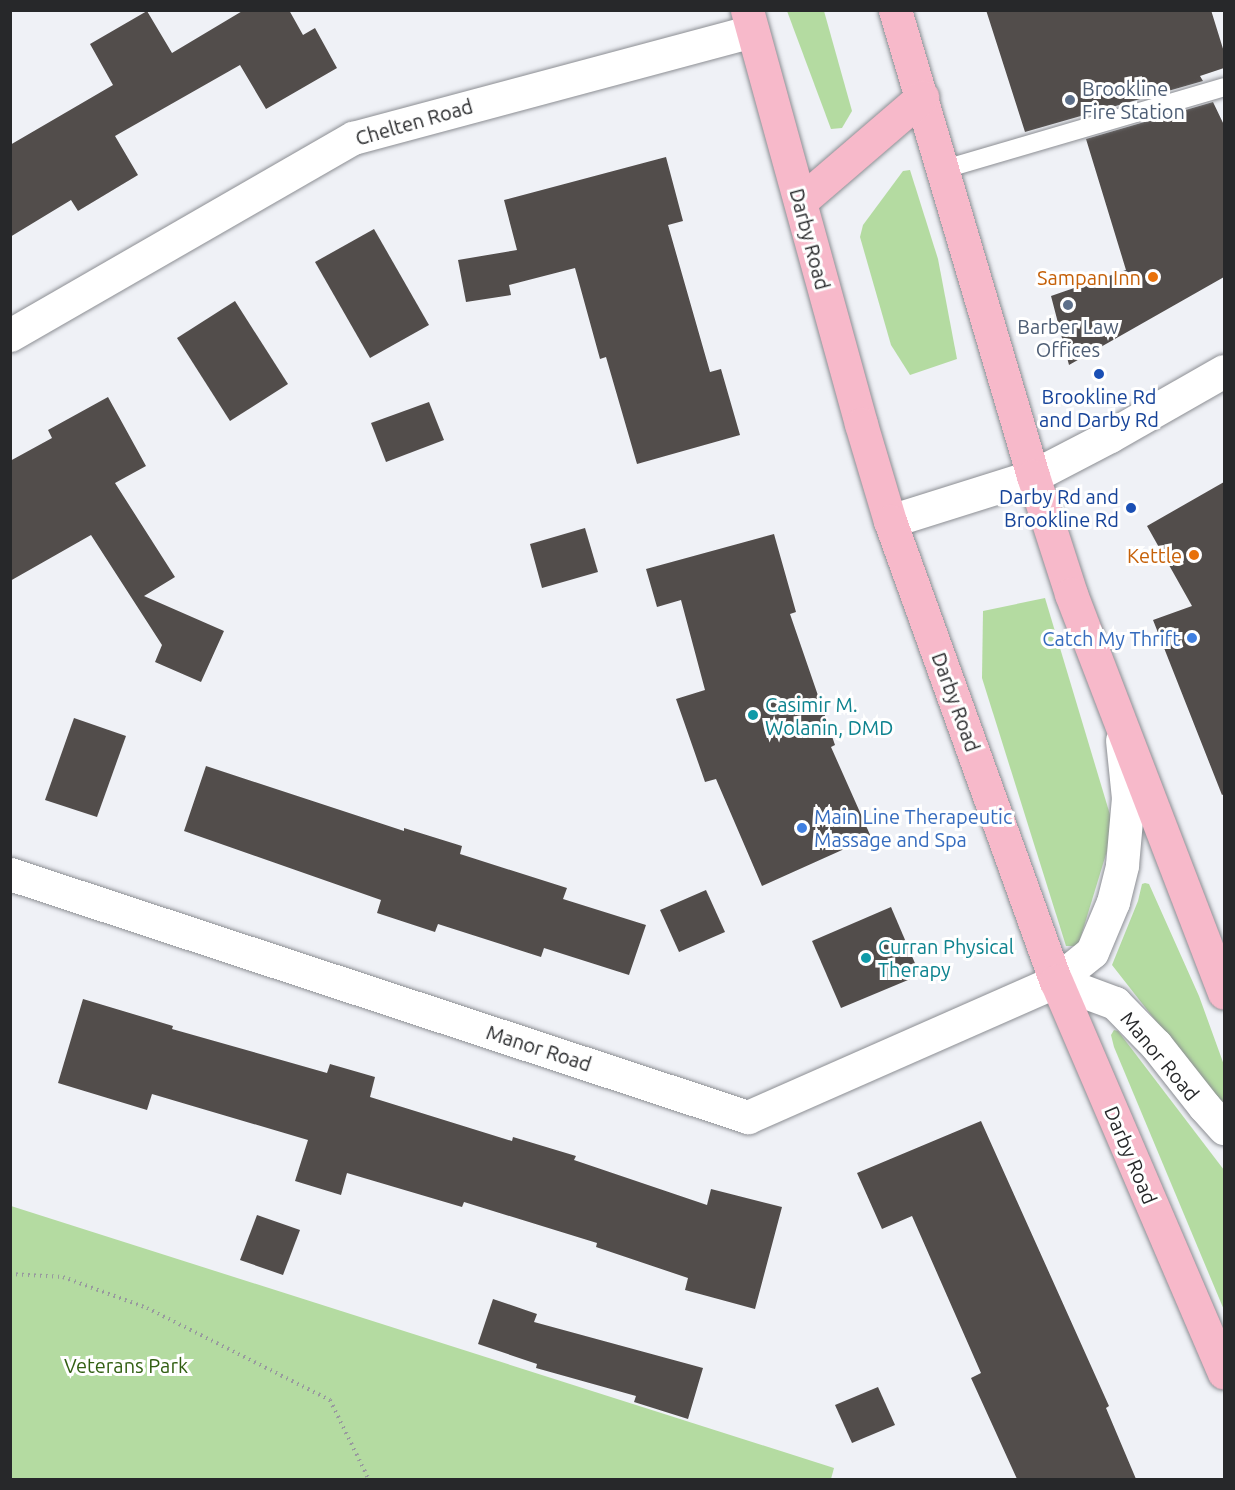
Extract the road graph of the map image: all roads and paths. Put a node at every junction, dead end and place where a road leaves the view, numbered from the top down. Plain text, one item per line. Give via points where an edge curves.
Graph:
1 (896, 10) edge
2 (749, 21) edge
3 (1224, 87) edge
4 (922, 97) junction
5 (942, 170) junction
6 (801, 201) junction
7 (10, 335) edge
8 (1224, 371) edge
9 (1033, 476) junction
10 (890, 521) junction
11 (1121, 729) junction
12 (10, 874) edge
13 (1056, 981) junction
14 (1224, 993) edge
15 (1224, 1128) edge
16 (10, 1274) edge
17 (1224, 1373) edge
18 (369, 1479) edge

1 - 4 main road
2 - 6 main road, Darby Road
2 - 7 street, Chelten Road via 353,138
3 - 5 lane
4 - 5 main road
4 - 6 main road
5 - 9 main road
6 - 10 main road, Darby Road
8 - 9 street
9 - 10 street
9 - 11 main road
10 - 13 main road, Darby Road
11 - 13 street, Manor Road via 1128,798 1122,865 1113,902 1092,952
11 - 14 main road
12 - 13 street, Manor Road via 748,1117
13 - 15 street, Manor Road via 1115,1003 1156,1045
13 - 17 main road, Darby Road
16 - 18 path via 63,1277 147,1308 330,1400

